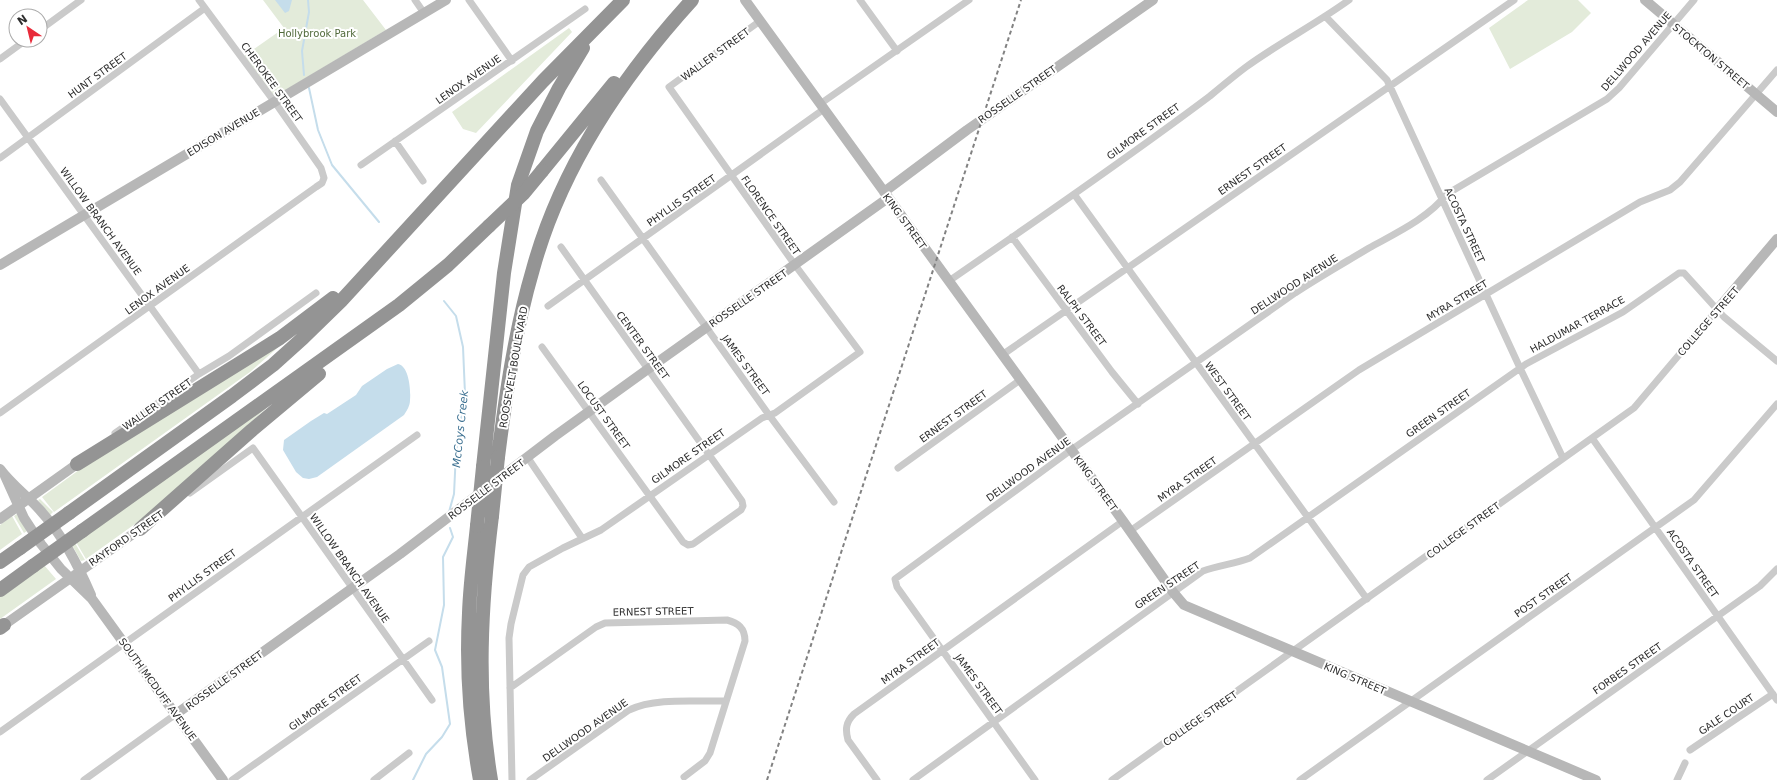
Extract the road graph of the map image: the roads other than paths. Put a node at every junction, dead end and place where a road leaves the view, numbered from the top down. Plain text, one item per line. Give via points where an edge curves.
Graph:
1 (81, 0) edge
2 (199, 0) edge
3 (415, 0) edge
4 (446, 0) edge
5 (469, 0) edge
6 (622, 0) edge
7 (689, 0) edge
8 (692, 0) edge
9 (745, 0) edge
10 (860, 0) edge
11 (1153, 0) edge
12 (1349, 0) edge
13 (1514, 0) edge
14 (1645, 0) edge
15 (1694, 0) edge
16 (964, 1) edge
17 (205, 8) junction
18 (585, 9) dead end
19 (424, 13) junction
20 (1326, 17) junction
21 (760, 21) junction
22 (48, 24) edge
23 (599, 24) junction
24 (1674, 24) junction
25 (15, 48) edge
26 (897, 51) junction
27 (0, 59) edge
28 (512, 61) junction
29 (1777, 70) edge
30 (1389, 86) junction
31 (669, 87) joint
32 (1756, 94) junction
33 (0, 99) edge
34 (275, 102) junction
35 (822, 106) junction
36 (1777, 112) edge
37 (28, 137) junction
38 (395, 141) junction
39 (0, 158) edge
40 (361, 165) dead end
41 (732, 176) junction
42 (324, 178) joint
43 (601, 180) dead end
44 (423, 181) dead end
45 (1074, 194) junction
46 (886, 195) junction
47 (1442, 200) junction
48 (84, 215) junction
49 (1012, 237) junction
50 (643, 239) junction
51 (1777, 239) edge
52 (393, 244) junction
53 (561, 247) dead end
54 (0, 265) edge
55 (795, 265) junction
56 (1127, 268) junction
57 (584, 280) junction
58 (949, 281) junction
59 (316, 293) dead end
60 (1486, 294) junction
61 (151, 306) junction
62 (548, 306) dead end
63 (1717, 310) junction
64 (1066, 311) junction
65 (707, 328) junction
66 (359, 334) junction
67 (542, 347) dead end
68 (860, 352) joint
69 (1002, 355) junction
70 (1777, 361) edge
71 (1196, 363) junction
72 (1520, 368) junction
73 (648, 369) junction
74 (200, 374) junction
75 (1020, 380) junction
76 (1138, 404) junction
77 (1777, 404) edge
78 (589, 412) junction
79 (0, 414) edge
80 (769, 415) junction
81 (417, 435) dead end
82 (1592, 438) junction
83 (1254, 443) junction
84 (253, 448) joint
85 (1071, 450) junction
86 (708, 454) junction
87 (528, 458) junction
88 (1563, 458) junction
89 (77, 464) junction
90 (898, 468) dead end
91 (2, 472) edge
92 (650, 496) junction
93 (29, 498) junction
94 (834, 502) dead end
95 (18, 506) junction
96 (302, 517) junction
97 (1306, 517) junction
98 (0, 519) edge
99 (1123, 521) junction
100 (1656, 528) junction
101 (140, 529) junction
102 (1130, 531) junction
103 (582, 538) junction
104 (683, 542) joint
105 (0, 562) edge
106 (1777, 569) edge
107 (81, 571) junction
108 (70, 578) junction
109 (895, 579) joint
110 (352, 588) junction
111 (0, 590) edge
112 (1173, 592) junction
113 (1367, 598) junction
114 (92, 599) junction
115 (1718, 616) junction
116 (1, 627) edge
117 (429, 641) dead end
118 (125, 643) junction
119 (942, 651) junction
120 (1293, 652) junction
121 (402, 658) junction
122 (510, 688) junction
123 (1775, 697) edge
124 (432, 700) dead end
125 (726, 701) junction
126 (1410, 702) junction
127 (176, 714) junction
128 (993, 722) junction
129 (0, 732) edge
130 (1690, 750) dead end
131 (1528, 751) junction
132 (409, 754) dead end
133 (1685, 763) dead end
134 (684, 777) dead end
135 (84, 780) edge
136 (223, 780) edge
137 (232, 780) edge
138 (374, 780) edge
139 (480, 780) edge
140 (491, 780) edge
141 (512, 780) edge
142 (530, 780) edge
143 (877, 780) edge
144 (913, 780) edge
145 (1035, 780) edge
146 (1113, 780) edge
147 (1300, 780) edge
148 (1487, 780) edge
149 (1596, 780) edge
150 (1677, 780) edge

1 - 22 street
2 - 17 street, CHEROKEE STREET
3 - 19 street
4 - 19 main road, EDISON AVENUE
5 - 28 street
6 - 23 highway
7 - 66 highway, bridge via 633,60 518,199 448,265
8 - 140 highway, ROOSEVELT BOULEVARD, bridge via 654,43 623,84 595,128 559,197 538,254 522,309 508,385 484,580 482,704
9 - 21 main road, KING STREET
10 - 26 street
11 - 46 main road, ROSSELLE STREET via 967,130
12 - 20 street, GILMORE STREET
13 - 30 street, ERNEST STREET
14 - 24 main road, STOCKTON STREET
15 - 24 street, DELLWOOD AVENUE
16 - 26 street, PHYLLIS STREET
17 - 34 street, CHEROKEE STREET
17 - 37 street, HUNT STREET
18 - 28 street, LENOX AVENUE
19 - 34 main road, EDISON AVENUE
20 - 30 street, ACOSTA STREET via 1387,80
20 - 45 street, GILMORE STREET via 1252,63
21 - 31 street, WALLER STREET
21 - 35 main road, KING STREET
23 - 52 highway via 542,81
23 - 139 highway, ROOSEVELT BOULEVARD, bridge via 559,88 537,131 518,185 504,273 470,592 470,706
24 - 32 main road, STOCKTON STREET
24 - 47 street, DELLWOOD AVENUE via 1607,99 1447,194
25 - 27 street
26 - 35 street, PHYLLIS STREET
28 - 38 street, LENOX AVENUE
29 - 32 street, MYRA STREET
30 - 47 street, ACOSTA STREET
30 - 56 street, ERNEST STREET
31 - 41 street, FLORENCE STREET
32 - 36 main road, STOCKTON STREET
32 - 60 street, MYRA STREET via 1680,182 1670,190 1640,202
33 - 37 street, WILLOW BRANCH AVENUE
34 - 42 street, CHEROKEE STREET via 321,168
34 - 48 main road, EDISON AVENUE
35 - 41 street, PHYLLIS STREET
35 - 46 main road, KING STREET
37 - 39 street, HUNT STREET
37 - 48 street, WILLOW BRANCH AVENUE
38 - 40 street, LENOX AVENUE
38 - 44 street
41 - 50 street, PHYLLIS STREET
41 - 55 street, FLORENCE STREET
42 - 61 street, LENOX AVENUE via 322,183
43 - 50 street, JAMES STREET
45 - 49 street, GILMORE STREET
45 - 56 street, WEST STREET
46 - 55 main road, ROSSELLE STREET
46 - 58 main road, KING STREET
47 - 60 street, ACOSTA STREET
47 - 71 street, DELLWOOD AVENUE via 1408,226 1328,271
48 - 54 main road, EDISON AVENUE
48 - 61 street, WILLOW BRANCH AVENUE
49 - 58 street, GILMORE STREET
49 - 64 street, RALPH STREET
50 - 57 street, PHYLLIS STREET
50 - 65 street, JAMES STREET
51 - 63 main road, COLLEGE STREET
52 - 89 highway via 329,302 280,338
52 - 105 highway, bridge via 322,321 273,365
53 - 57 street, CENTER STREET
55 - 65 main road, ROSSELLE STREET
55 - 68 street, FLORENCE STREET
56 - 64 street, ERNEST STREET
56 - 71 street, WEST STREET
57 - 62 street, PHYLLIS STREET
57 - 73 street, CENTER STREET
58 - 69 main road, KING STREET
59 - 74 street, WALLER STREET
60 - 72 street, ACOSTA STREET
60 - 83 street, MYRA STREET via 1359,370
61 - 74 street, WILLOW BRANCH AVENUE
61 - 79 street, LENOX AVENUE
63 - 70 street
63 - 72 street, HALDUMAR TERRACE via 1684,273 1679,273 1623,312
63 - 82 street, COLLEGE STREET via 1634,408
64 - 69 street, ERNEST STREET
64 - 76 street, RALPH STREET
65 - 73 main road, ROSSELLE STREET
65 - 80 street, JAMES STREET
66 - 101 highway via 334,362
66 - 111 highway, bridge
67 - 78 street, LOCUST STREET
68 - 80 street, GILMORE STREET
69 - 75 main road, KING STREET
71 - 76 street, DELLWOOD AVENUE
71 - 83 street, WEST STREET
72 - 88 street, ACOSTA STREET
72 - 97 street, GREEN STREET
73 - 78 main road, ROSSELLE STREET
73 - 86 street, CENTER STREET
74 - 89 street, WALLER STREET via 132,420
75 - 85 main road, KING STREET
75 - 90 street, ERNEST STREET
76 - 85 street, DELLWOOD AVENUE
77 - 100 street, POST STREET via 1694,500
78 - 87 main road, ROSSELLE STREET
78 - 92 street, LOCUST STREET
80 - 86 street, GILMORE STREET
80 - 94 street, JAMES STREET
81 - 96 street, PHYLLIS STREET
82 - 88 street, COLLEGE STREET
82 - 100 street, ACOSTA STREET
83 - 97 street, WEST STREET
83 - 102 street, MYRA STREET
84 - 96 street, WILLOW BRANCH AVENUE
84 - 101 street, RAYFORD STREET
85 - 99 main road, KING STREET
85 - 109 street, DELLWOOD AVENUE
86 - 92 street, GILMORE STREET
86 - 104 street, CENTER STREET via 743,506 693,544
87 - 103 street
87 - 110 main road, ROSSELLE STREET
88 - 113 street, COLLEGE STREET
89 - 93 main road, WALLER STREET
91 - 93 main road, SOUTH MCDUFF AVENUE
91 - 95 main road, SOUTH MCDUFF AVENUE
92 - 103 street, GILMORE STREET via 600,530
92 - 104 street, LOCUST STREET
93 - 95 main road, WALLER STREET
93 - 107 main road, SOUTH MCDUFF AVENUE via 58,532
95 - 98 main road, WALLER STREET
95 - 108 main road, SOUTH MCDUFF AVENUE via 41,544
96 - 110 street, WILLOW BRANCH AVENUE
96 - 118 street, PHYLLIS STREET
97 - 112 street, GREEN STREET via 1250,558 1204,571
97 - 113 street, WEST STREET
99 - 102 main road, KING STREET
99 - 119 street, MYRA STREET
100 - 115 street, ACOSTA STREET
100 - 126 street, POST STREET
101 - 107 main road, RAYFORD STREET
102 - 112 main road, KING STREET
103 - 122 street, GILMORE STREET via 529,567 525,572 509,638
106 - 115 street, FORBES STREET via 1760,586
107 - 108 main road, RAYFORD STREET
107 - 114 main road, SOUTH MCDUFF AVENUE
108 - 114 main road, SOUTH MCDUFF AVENUE
108 - 116 main road, RAYFORD STREET
109 - 119 street, JAMES STREET via 897,587
110 - 121 street, WILLOW BRANCH AVENUE
110 - 127 main road, ROSSELLE STREET
112 - 120 main road, KING STREET via 1193,610
112 - 128 street, GREEN STREET
113 - 120 street, COLLEGE STREET
114 - 118 main road, SOUTH MCDUFF AVENUE
115 - 123 street, ACOSTA STREET
115 - 131 street, FORBES STREET
117 - 121 street, GILMORE STREET
118 - 127 main road, SOUTH MCDUFF AVENUE
118 - 129 street, PHYLLIS STREET
119 - 128 street, JAMES STREET
119 - 143 street, MYRA STREET via 849,719 846,732 848,740
120 - 126 main road, KING STREET
120 - 146 street, COLLEGE STREET
121 - 124 street, WILLOW BRANCH AVENUE
121 - 137 street, GILMORE STREET
122 - 125 street, ERNEST STREET via 605,623 726,620 741,627 745,641
122 - 141 street
123 - 130 street, GALE COURT
125 - 134 street via 710,753 702,764
125 - 142 street, DELLWOOD AVENUE via 656,702 636,706
126 - 131 main road, KING STREET
126 - 147 street, POST STREET
127 - 135 street, ROSSELLE STREET
127 - 136 main road, SOUTH MCDUFF AVENUE
128 - 144 street, GREEN STREET
128 - 145 street, JAMES STREET
131 - 148 street, FORBES STREET
131 - 149 main road, KING STREET
132 - 138 street
133 - 150 street

